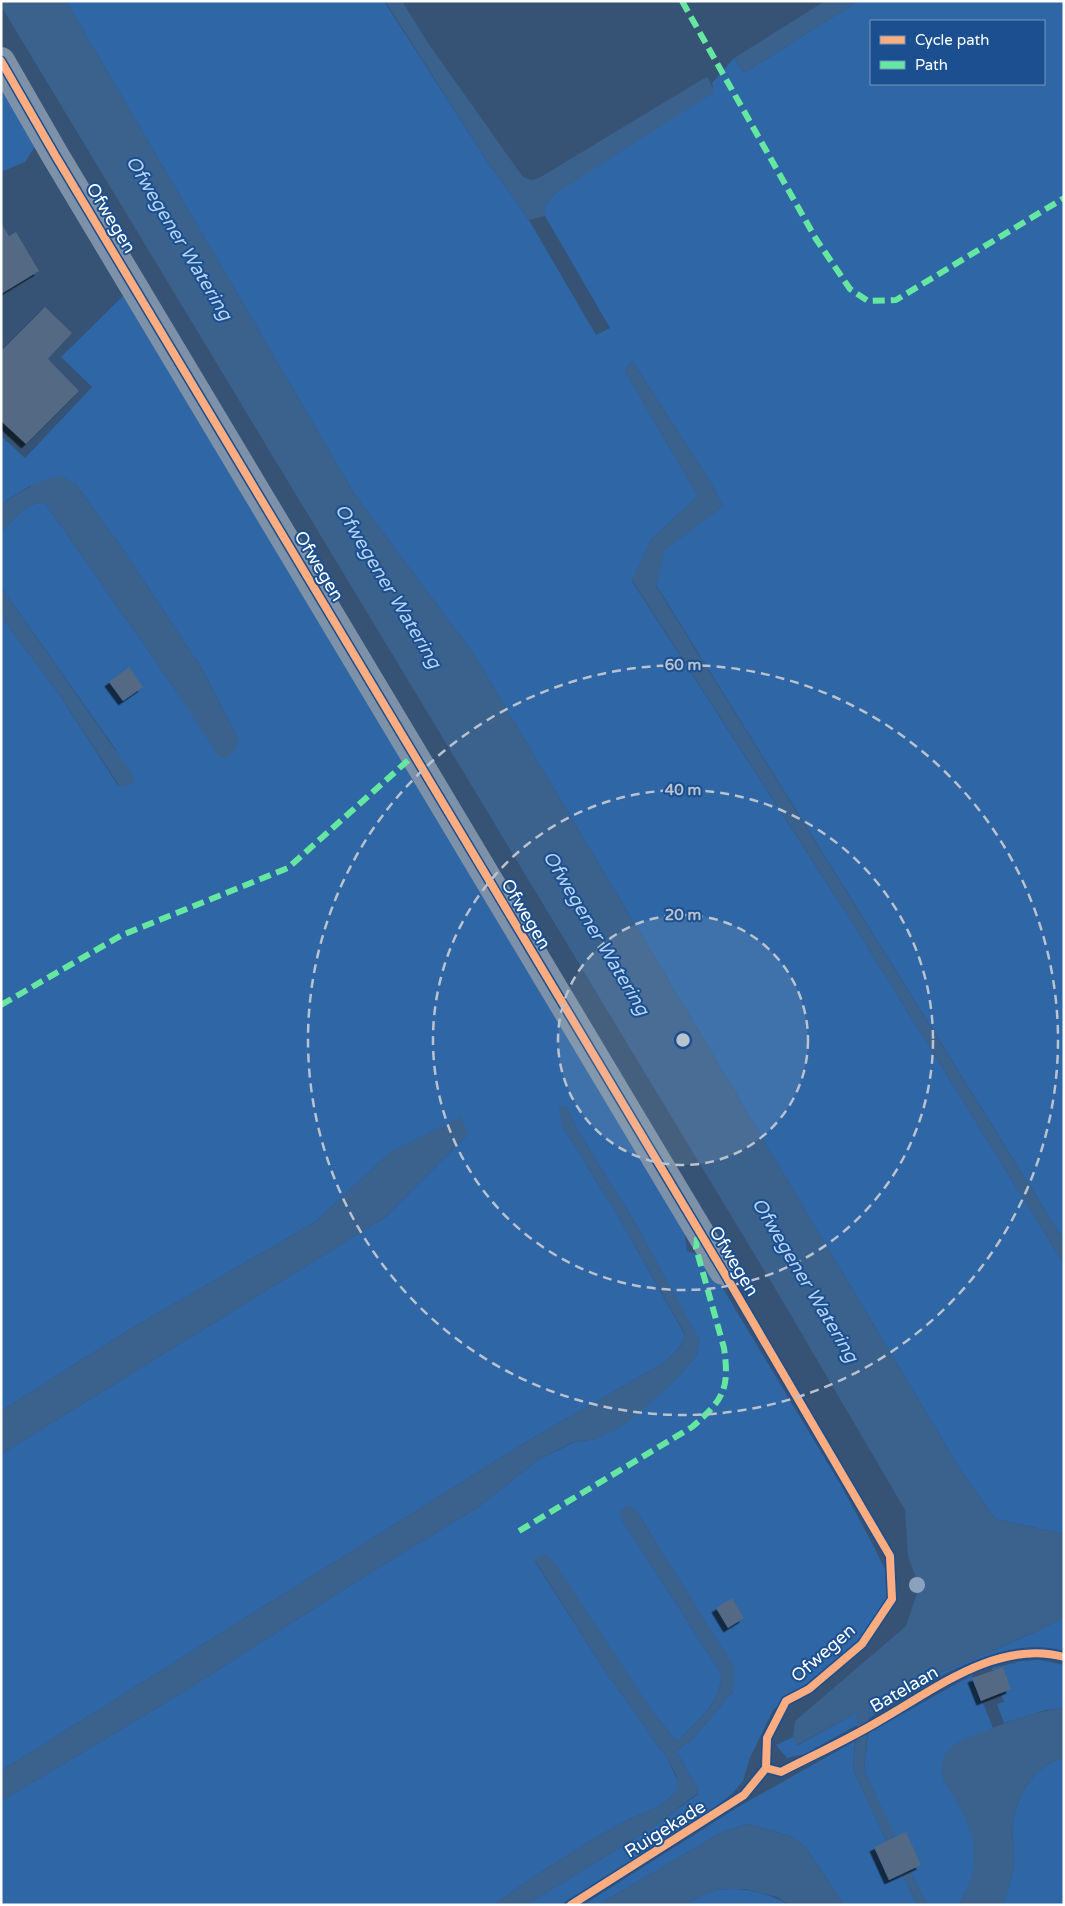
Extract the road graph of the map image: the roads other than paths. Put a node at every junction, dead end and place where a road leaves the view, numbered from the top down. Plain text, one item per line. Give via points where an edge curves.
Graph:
1 (1, 61) edge
2 (723, 1271) dead end

1 - 2 street, Ofwegen

